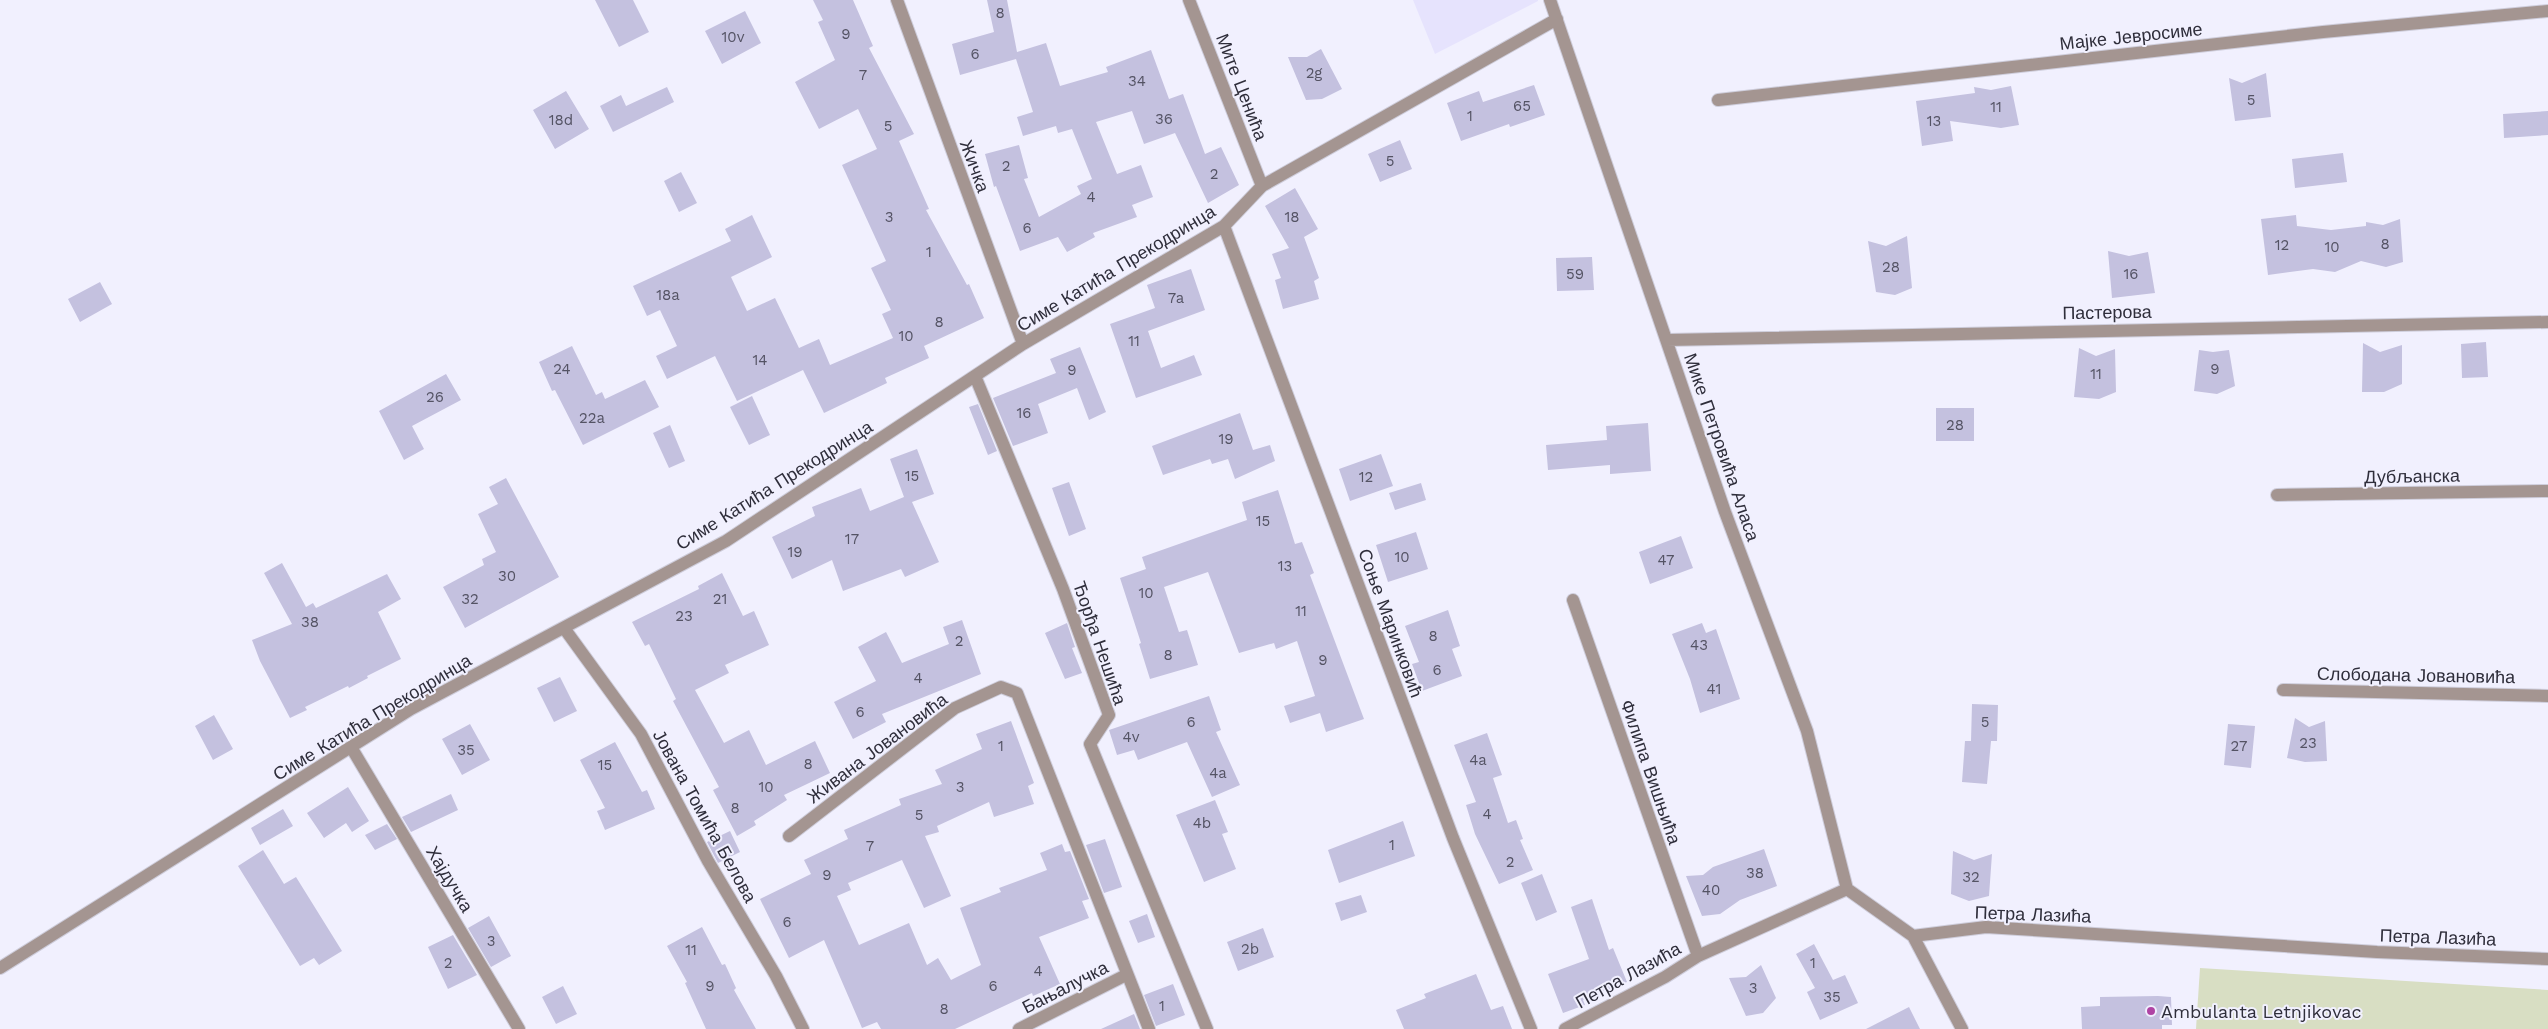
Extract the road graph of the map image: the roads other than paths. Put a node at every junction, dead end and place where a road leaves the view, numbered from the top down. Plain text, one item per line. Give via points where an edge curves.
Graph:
1 (897, 0) edge
2 (1189, 0) edge
3 (1550, 0) edge
4 (2548, 12) edge
5 (1557, 19) junction
6 (1718, 100) dead end
7 (1262, 186) junction
8 (1224, 226) junction
9 (2548, 322) edge
10 (1667, 340) junction
11 (1023, 344) junction
12 (975, 376) junction
13 (2548, 491) edge
14 (2277, 495) dead end
15 (1573, 600) dead end
16 (564, 628) junction
17 (2284, 690) dead end
18 (2548, 696) edge
19 (351, 748) junction
20 (789, 836) dead end
21 (1847, 889) junction
22 (1913, 936) junction
23 (1698, 956) junction
24 (2548, 959) edge
25 (0, 968) edge
26 (1126, 975) junction
27 (519, 1029) edge
28 (803, 1029) edge
29 (1019, 1029) edge
30 (1148, 1029) edge
31 (1207, 1029) edge
32 (1531, 1029) edge
33 (1565, 1029) edge
34 (1962, 1029) edge

1 - 11 street, Жичка
2 - 7 street, Мите Ценића
3 - 5 street, Мике Петровића Аласа
4 - 6 street, Мајке Јевросиме via 2313,33
5 - 7 street, Симе Катића Прекодринца
5 - 10 street, Мике Петровића Аласа
7 - 8 street, Симе Катића Прекодринца
8 - 11 street, Симе Катића Прекодринца
8 - 32 street, Соње Маринковић via 1453,838
9 - 10 street, Пастерова
10 - 21 street, Мике Петровића Аласа via 1725,512 1807,731
11 - 12 street, Симе Катића Прекодринца
12 - 16 street, Симе Катића Прекодринца via 726,541
12 - 31 street, Ђорђа Нешића via 1063,589 1109,715 1090,744
13 - 14 street, Дубљанска
15 - 23 street, Филипа Вишњића
16 - 19 street, Симе Катића Прекодринца via 412,709
16 - 28 street, Јована Томића Белова via 641,734
17 - 18 street, Слободана Јовановића
19 - 25 street, Симе Катића Прекодринца
19 - 27 street, Хајдучка
20 - 26 street, Живана Јовановића via 955,708 1002,688 1017,693
21 - 22 street
21 - 23 street, Петра Лазића
22 - 24 street, Петра Лазића via 1986,926 2377,952
22 - 34 street
23 - 33 street, Петра Лазића via 1665,977
26 - 29 street, Бањалучка
26 - 30 street

